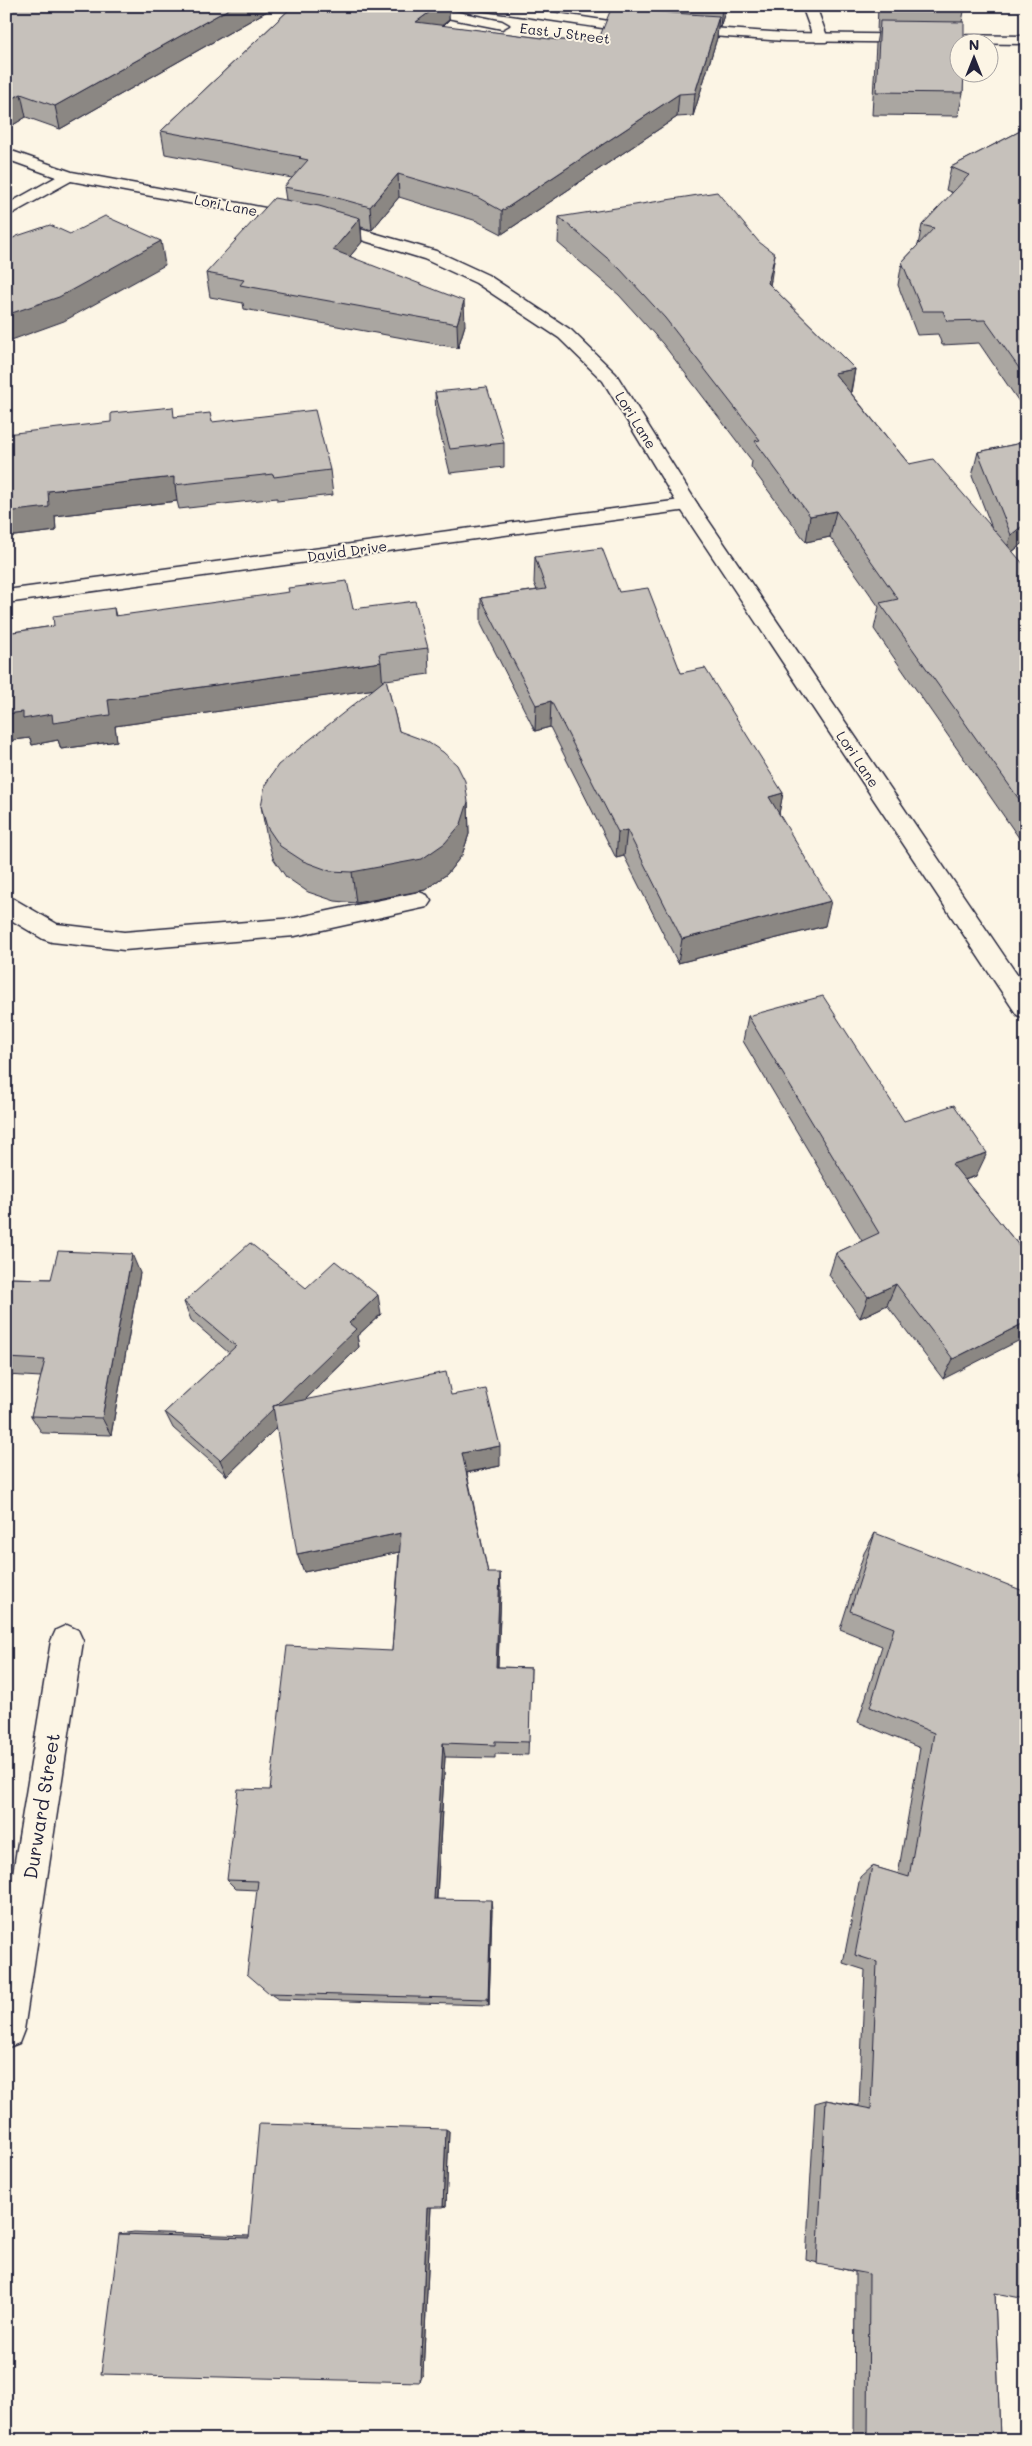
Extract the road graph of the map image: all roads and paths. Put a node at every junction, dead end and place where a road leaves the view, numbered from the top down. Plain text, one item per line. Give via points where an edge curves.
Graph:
1 (407, 6) edge
2 (480, 6) edge
3 (809, 6) edge
4 (517, 27) dead end
5 (785, 37) junction
6 (821, 39) junction
7 (1026, 40) edge
8 (647, 42) edge
9 (6, 154) edge
10 (69, 176) junction
11 (6, 212) edge
12 (688, 505) junction
13 (6, 597) edge
14 (419, 901) dead end
15 (6, 905) edge
16 (1026, 1008) edge
17 (67, 1641) dead end
18 (6, 2030) edge

1 - 4 street, East J Street
2 - 5 street, East J Street via 609,26
3 - 6 street
5 - 6 street, East J Street
5 - 8 street, East J Street via 725,43
6 - 7 street, East J Street
9 - 10 street, Lori Lane
10 - 11 street
10 - 12 street, Lori Lane via 325,224 430,255 482,279 565,334 610,378
12 - 13 street, David Drive
12 - 16 street, Lori Lane
14 - 15 street via 295,927 124,941 52,933
17 - 18 street, Durward Street

